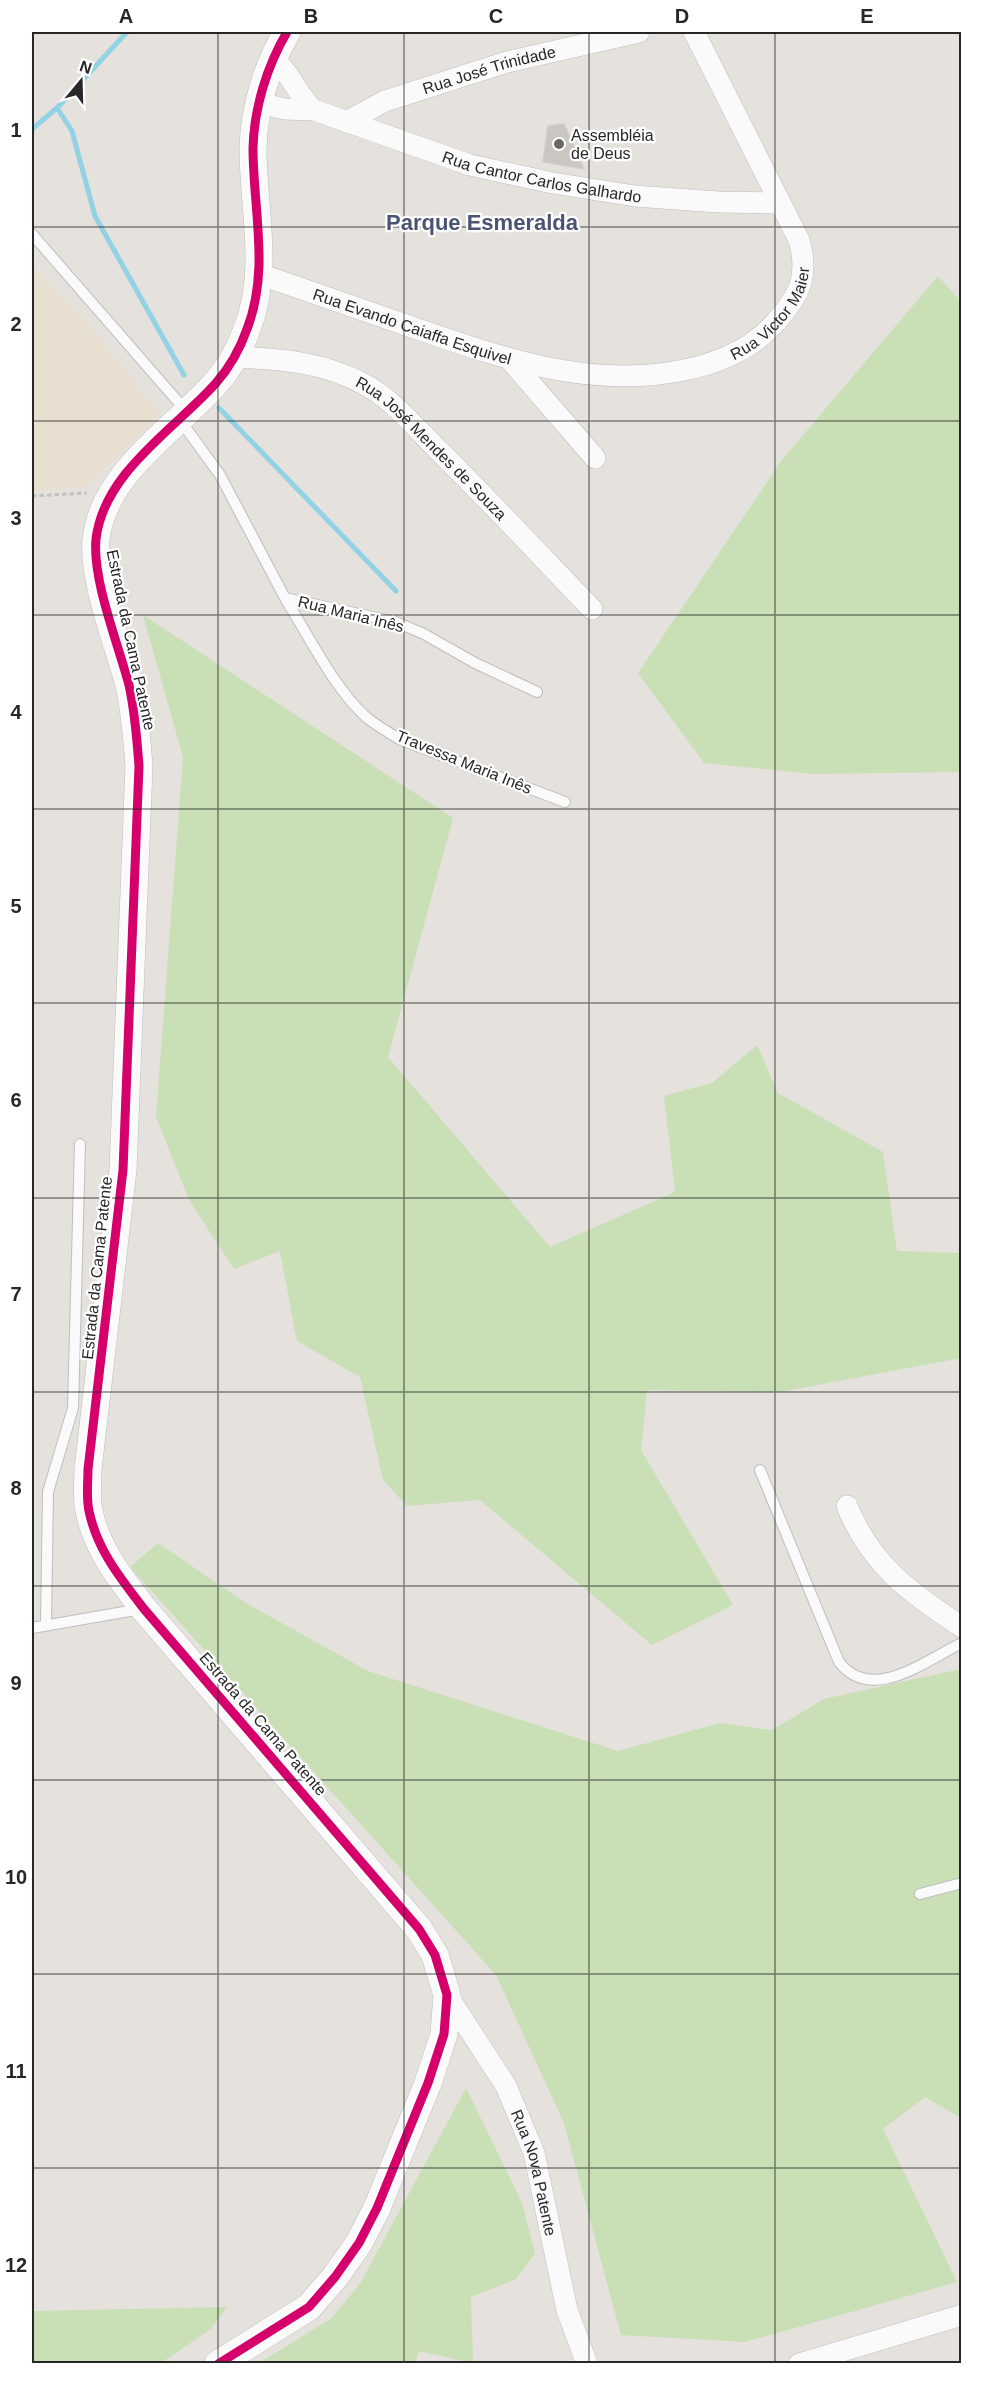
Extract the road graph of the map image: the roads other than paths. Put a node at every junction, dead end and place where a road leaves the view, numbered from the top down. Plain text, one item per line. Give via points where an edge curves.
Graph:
1 (287, 32) edge
2 (639, 32) edge
3 (694, 32) edge
4 (273, 60) junction
5 (259, 103) junction
6 (314, 110) junction
7 (346, 122) junction
8 (779, 203) junction
9 (32, 234) edge
10 (260, 274) junction
11 (236, 357) junction
12 (512, 362) junction
13 (183, 416) junction
14 (595, 458) dead end
15 (285, 598) junction
16 (592, 609) dead end
17 (537, 692) dead end
18 (565, 802) dead end
19 (80, 1144) dead end
20 (760, 1470) dead end
21 (848, 1506) dead end
22 (144, 1609) junction
23 (46, 1625) junction
24 (962, 1627) edge
25 (32, 1628) edge
26 (962, 1643) edge
27 (962, 1882) edge
28 (920, 1894) dead end
29 (447, 1995) junction
30 (962, 2315) edge
31 (218, 2364) edge
32 (587, 2364) edge
33 (799, 2364) edge

1 - 4 street, Estrada da Cama Patente
2 - 7 street, Rua José Trinidade via 507,62 385,101
3 - 8 street, Rua Victor Maier
4 - 5 street, Estrada da Cama Patente
4 - 6 street
5 - 6 street, Rua Cantor Carlos Galhardo
5 - 10 street, Estrada da Cama Patente via 253,148
6 - 7 street, Rua Cantor Carlos Galhardo
7 - 8 street, Rua Cantor Carlos Galhardo via 470,165 554,183 635,196
8 - 12 street, Rua Victor Maier via 799,240 804,272 791,305 743,350 710,365 659,376 610,378
9 - 13 lane, Rua Maria Inês
10 - 11 street, Estrada da Cama Patente
10 - 12 street, Rua Evando Caiaffa Esquivel
11 - 13 street, Estrada da Cama Patente
11 - 16 street, Rua José Mendes de Souza via 296,360 365,384 452,463
12 - 14 street, Rua Evando Caiaffa Esquivel
13 - 15 lane, Rua Maria Inês via 220,475
13 - 22 street, Estrada da Cama Patente via 128,472 109,499 99,527 96,555 133,706 139,766 123,1170 88,1469 88,1509 102,1549
15 - 17 lane, Rua Maria Inês via 396,622
15 - 18 lane, Travessa Maria Inês via 343,688 377,726 401,740
19 - 23 lane via 74,1408 48,1492
20 - 26 lane via 839,1662 847,1673 873,1682 889,1679
21 - 24 street via 872,1555 929,1606
22 - 23 lane
22 - 29 street, Estrada da Cama Patente via 418,1929 435,1955
23 - 25 lane
27 - 28 lane
29 - 31 street, Estrada da Cama Patente via 444,2034 428,2083 359,2243 309,2307
29 - 32 street, Rua Nova Patente via 506,2086 534,2153 567,2310
30 - 33 street

